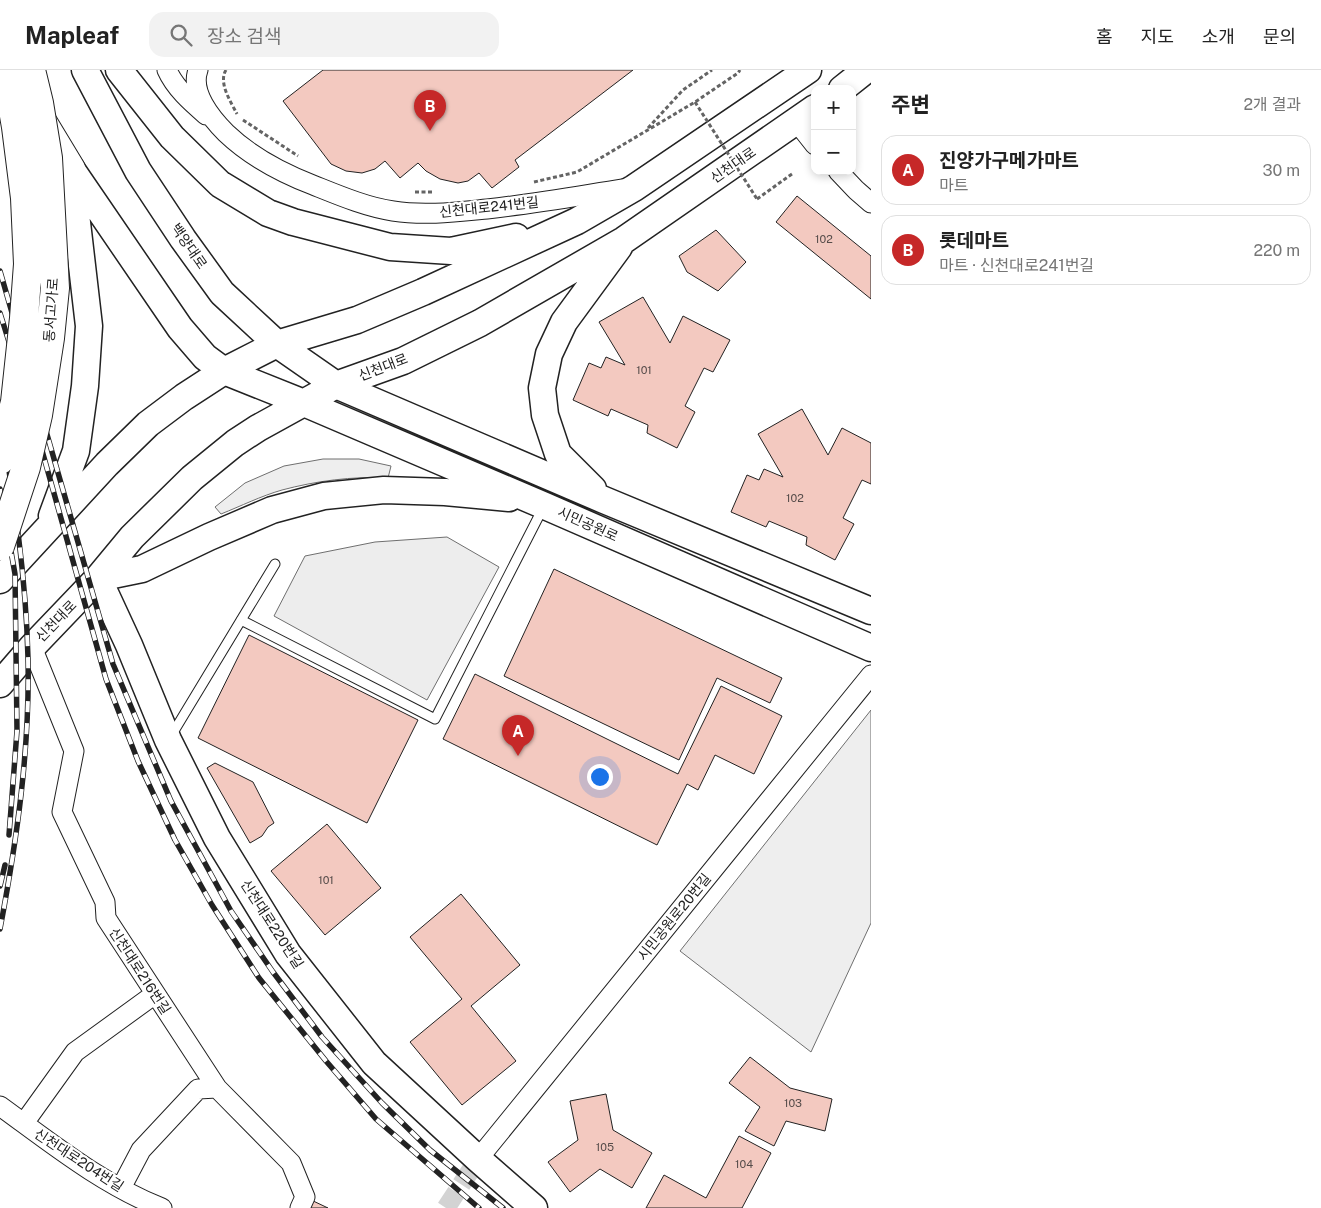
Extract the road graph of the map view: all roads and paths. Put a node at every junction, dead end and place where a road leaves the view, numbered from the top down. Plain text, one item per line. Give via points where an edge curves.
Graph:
1 (5, 70) edge
2 (12, 70) edge
3 (20, 70) edge
4 (31, 70) edge
5 (85, 70) edge
6 (120, 70) edge
7 (167, 70) edge
8 (198, 70) edge
9 (226, 70) edge
10 (712, 70) edge
11 (740, 70) edge
12 (808, 70) edge
13 (866, 70) edge
14 (871, 74) edge
15 (848, 85) edge
16 (850, 85) edge
17 (694, 102) junction
18 (805, 114) edge
19 (213, 120) junction
20 (645, 132) junction
21 (811, 133) edge
22 (302, 158) dead end
23 (71, 169) junction
24 (792, 174) dead end
25 (842, 175) edge
26 (532, 182) dead end
27 (634, 188) junction
28 (414, 192) dead end
29 (442, 192) dead end
30 (871, 202) edge
31 (577, 221) junction
32 (624, 240) junction
33 (278, 344) junction
34 (224, 371) junction
35 (336, 385) junction
36 (304, 403) junction
37 (0, 460) edge
38 (604, 500) junction
39 (539, 503) junction
40 (36, 532) junction
41 (3, 541) edge
42 (275, 564) dead end
43 (98, 578) junction
44 (0, 580) edge
45 (871, 611) edge
46 (241, 620) junction
47 (32, 647) junction
48 (871, 648) edge
49 (871, 675) edge
50 (0, 684) edge
51 (168, 740) junction
52 (155, 994) junction
53 (217, 1088) junction
54 (0, 1106) edge
55 (24, 1123) junction
56 (478, 1159) junction
57 (121, 1188) junction
58 (162, 1208) edge
59 (300, 1208) edge
60 (534, 1208) edge

1 - 23 main road
1 - 37 highway, 동서고가로, bridge via 25,198 28,264 14,402
2 - 23 highway
3 - 23 main road
4 - 41 highway, 동서고가로, bridge via 48,158 54,288 38,415
5 - 33 main road, 백양대로 via 138,171 182,239 222,293
6 - 31 main road via 172,137 220,184 268,213 293,222 390,247 451,252
7 - 19 street via 190,102
8 - 19 street, 신천대로241번길 via 195,78 200,97
9 - 22 path via 225,92 238,116
10 - 20 path via 683,90
11 - 17 path
12 - 27 main road
13 - 15 main road
14 - 16 main road
17 - 20 path
17 - 24 path, bridge via 757,199
18 - 21 street
18 - 32 main road, 신천대로
19 - 27 street, 신천대로241번길 via 239,146 287,174 344,197 392,211 442,214
20 - 26 path via 577,172
23 - 34 main road via 180,328 205,357
23 - 40 main road via 89,326 85,386 76,451
25 - 30 street
27 - 31 main road
28 - 29 path
31 - 33 main road via 357,320
32 - 35 main road, 신천대로 via 480,323 403,361
32 - 38 main road via 564,322 549,354 542,388 544,414 558,454
33 - 34 main road
33 - 35 main road, 백양대로
34 - 36 main road
34 - 40 main road via 148,424
35 - 36 main road, 신천대로
35 - 38 main road, 시민공원로
36 - 39 main road, 시민공원로
36 - 43 main road, 신천대로 via 235,443 192,478 132,537
38 - 45 main road, 시민공원로
39 - 43 main road via 445,492 384,490 324,496 272,510 142,569
39 - 46 lane via 435,719
39 - 48 main road, 시민공원로
40 - 44 main road
42 - 46 lane
43 - 47 main road, 신천대로
43 - 51 main road, 신천대로220번길
46 - 51 lane
47 - 50 main road, 신천대로
47 - 52 street, 신천대로216번길 via 74,751 62,812 105,902 106,918
49 - 56 street, 시민공원로20번길
51 - 56 main road, 신천대로220번길 via 217,838 288,954 374,1063
52 - 53 street, 신천대로216번길
52 - 55 street, 신천대로204번길 via 76,1052
53 - 57 street via 198,1090 192,1096 141,1150
53 - 59 street, 신천대로216번길 via 291,1162 305,1197
54 - 55 street, 신천대로204번길
55 - 57 street, 신천대로204번길
56 - 60 main road, 신천대로220번길
57 - 58 street, 신천대로204번길

